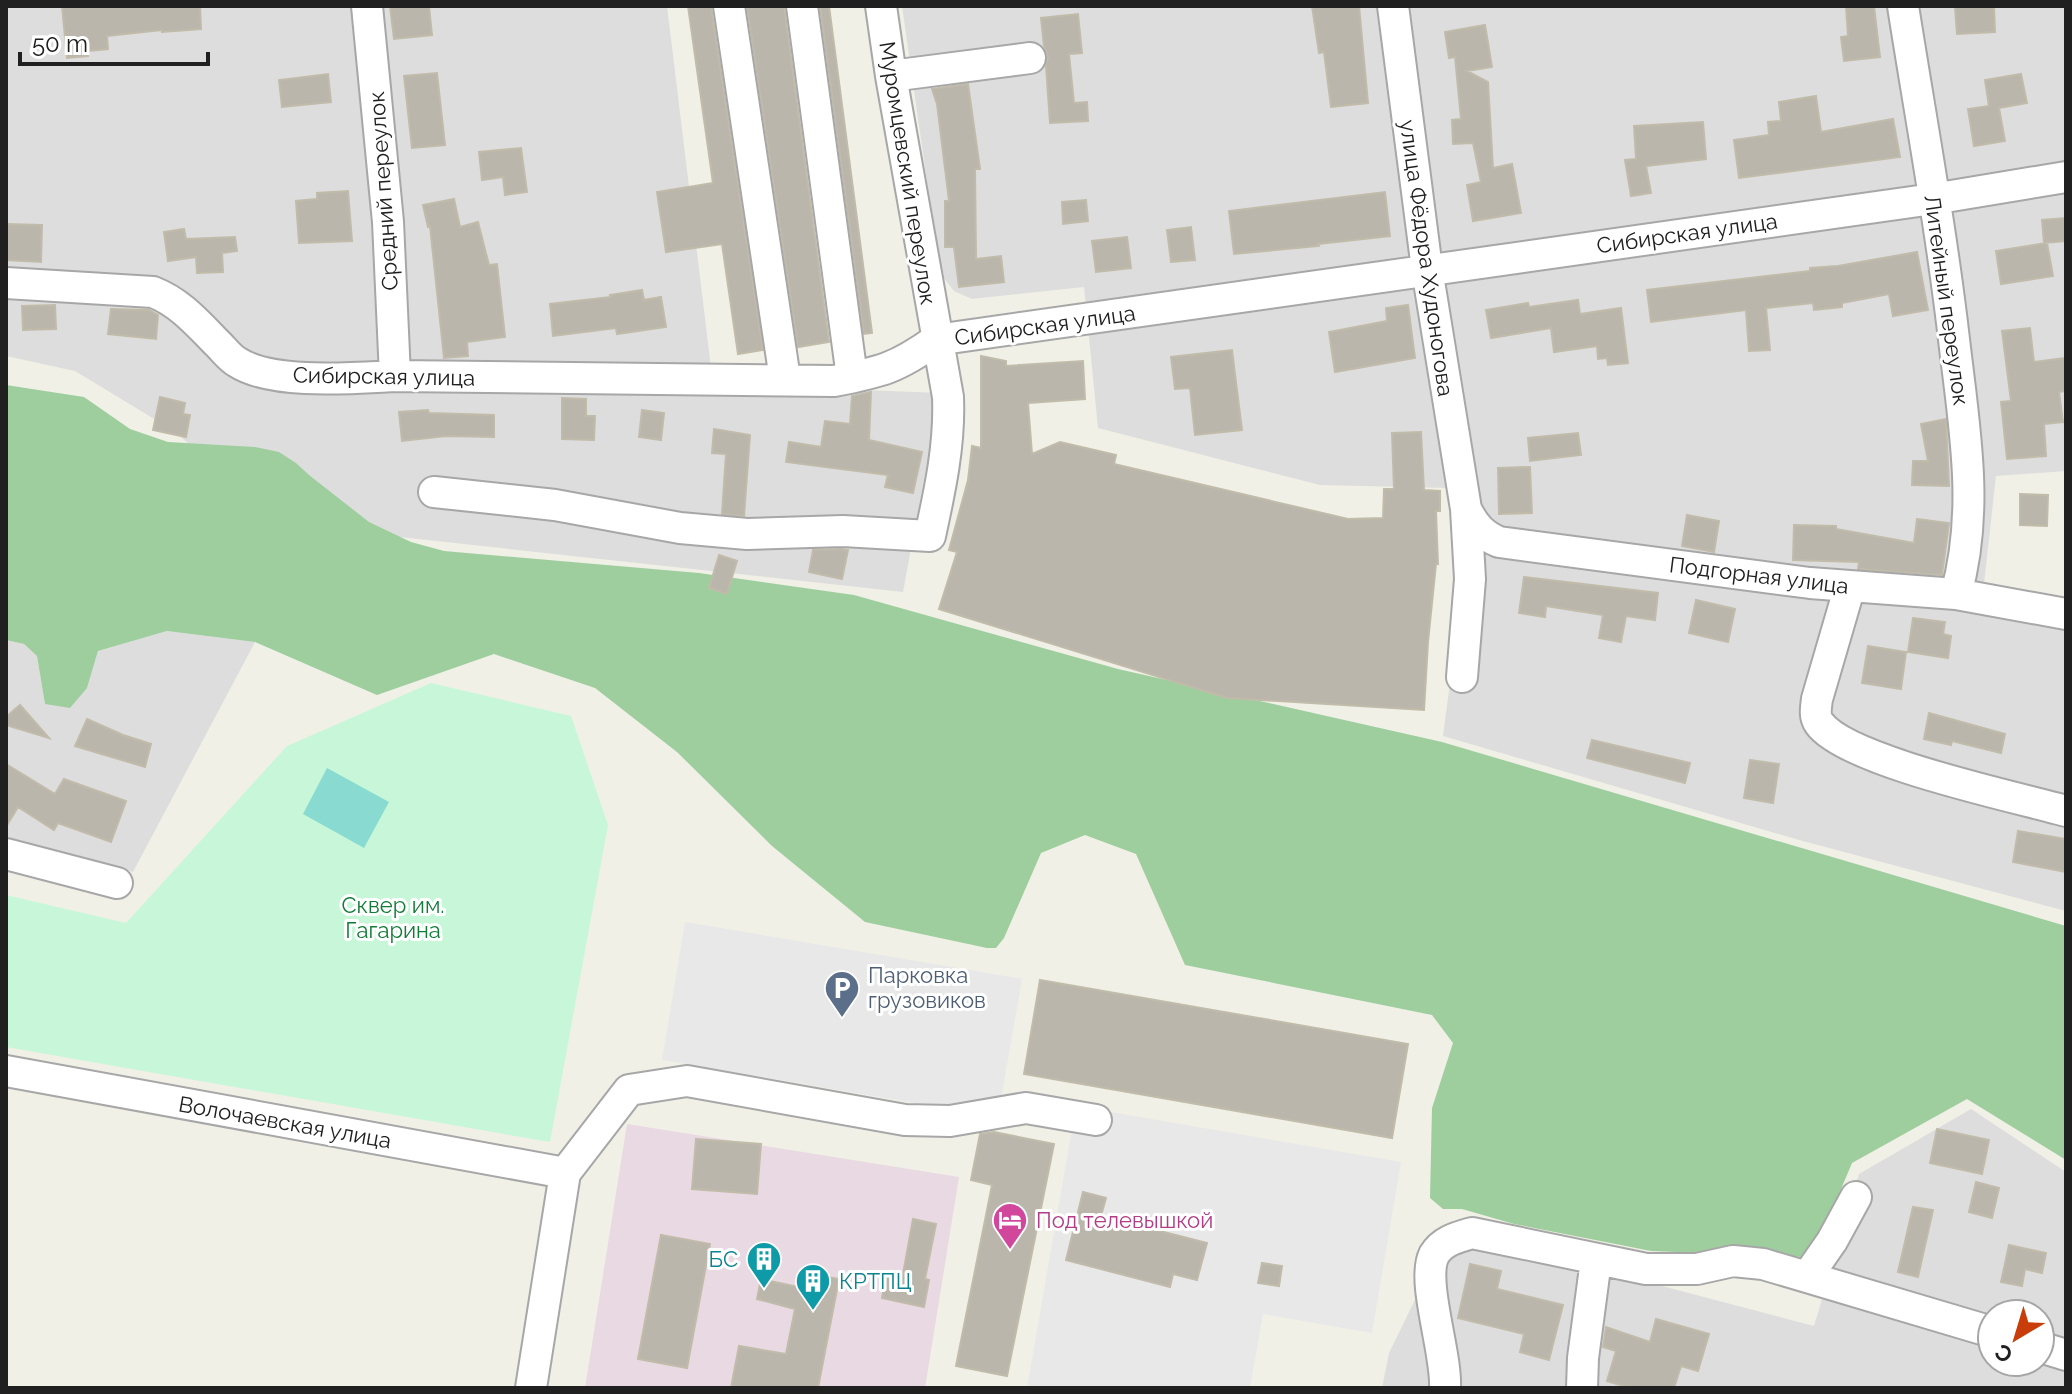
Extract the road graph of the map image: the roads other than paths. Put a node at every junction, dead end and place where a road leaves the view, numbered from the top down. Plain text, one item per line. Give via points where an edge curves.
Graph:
1 (367, 6) edge
2 (729, 6) edge
3 (802, 6) edge
4 (881, 6) edge
5 (1393, 6) edge
6 (1903, 6) edge
7 (1030, 58) dead end
8 (891, 76) junction
9 (2066, 177) edge
10 (1933, 199) junction
11 (1427, 269) junction
12 (6, 283) edge
13 (936, 340) junction
14 (395, 376) junction
15 (852, 377) junction
16 (785, 379) junction
17 (434, 492) dead end
18 (1466, 509) junction
19 (1850, 586) junction
20 (1956, 594) junction
21 (2066, 614) edge
22 (1462, 677) dead end
23 (2066, 811) edge
24 (6, 854) edge
25 (117, 883) dead end
26 (6, 1071) edge
27 (1096, 1120) dead end
28 (565, 1173) junction
29 (1856, 1197) dead end
30 (1596, 1260) junction
31 (1807, 1277) junction
32 (1976, 1327) edge
33 (1587, 1387) edge
34 (531, 1388) edge
35 (1445, 1388) edge

1 - 14 street, Средний переулок via 388,222
2 - 16 street
3 - 15 street
4 - 8 street, Муромцевский переулок
5 - 11 street, улица Фёдора Худоногова
6 - 10 street, Литейный переулок
7 - 8 street
8 - 13 street, Муромцевский переулок
9 - 10 street, Сибирская улица
10 - 11 street, Сибирская улица
10 - 20 street, Литейный переулок via 1968,457 1969,525
11 - 13 street, Сибирская улица
11 - 18 street, улица Фёдора Худоногова
12 - 14 street, Сибирская улица via 153,292 184,309 235,361 250,368 323,379
13 - 15 street, Сибирская улица via 898,365
13 - 17 street, Муромцевский переулок via 949,422 930,536 843,531 747,534
14 - 16 street, Сибирская улица
15 - 16 street, Сибирская улица
18 - 19 street, Подгорная улица via 1475,525 1499,542
18 - 22 street, улица Фёдора Худоногова via 1470,579
19 - 20 street, Подгорная улица
19 - 23 street via 1818,690 1817,718 1827,731 1877,759
20 - 21 street, Подгорная улица
24 - 25 street
26 - 28 street, Волочаевская улица
27 - 28 street via 1026,1108 950,1121 905,1120 687,1081 625,1093
28 - 34 street
29 - 31 street
30 - 31 street via 1678,1270 1746,1261
30 - 33 street via 1583,1358
30 - 35 street via 1472,1233 1448,1241 1431,1268
31 - 32 street

